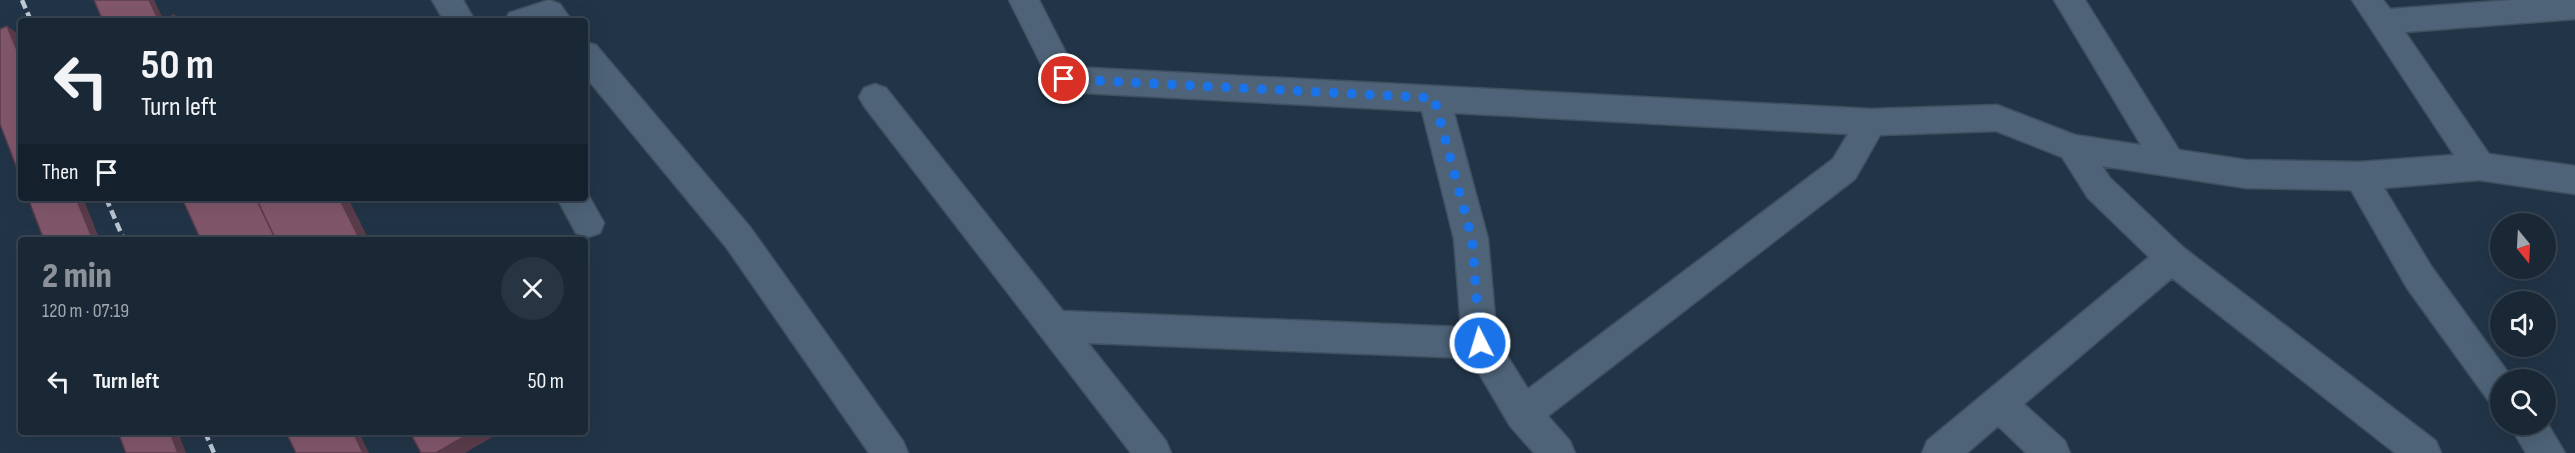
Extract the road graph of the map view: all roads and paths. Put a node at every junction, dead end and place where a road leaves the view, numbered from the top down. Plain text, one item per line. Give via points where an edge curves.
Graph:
1 (447, 0) edge
2 (1024, 0) edge
3 (2069, 0) edge
4 (2575, 7) edge
5 (2374, 11) edge
6 (458, 18) edge
7 (530, 18) edge
8 (554, 18) edge
9 (588, 58) edge
10 (875, 97) dead end
11 (1434, 98) junction
12 (1871, 122) junction
13 (2073, 148) junction
14 (2169, 162) junction
15 (2479, 166) junction
16 (2360, 176) junction
17 (2575, 180) edge
18 (2172, 258) junction
19 (1054, 326) junction
20 (1480, 343) junction
21 (2490, 375) edge
22 (1999, 404) junction
23 (1523, 414) junction
24 (2535, 435) edge
25 (890, 453) edge
26 (1153, 453) edge
27 (1557, 453) edge
28 (1940, 453) edge
29 (2052, 453) edge
30 (2423, 453) edge
31 (2547, 453) edge

1 - 6 street
2 - 11 street via 1064,79
3 - 14 street
4 - 5 street
5 - 15 street
7 - 8 street via 549,12
9 - 25 street via 738,237
10 - 19 street
11 - 12 street
11 - 20 street via 1472,239
12 - 13 street via 1997,118
12 - 23 street via 1844,169
13 - 14 street
13 - 18 street via 2099,188
14 - 16 street via 2246,174
15 - 16 street
15 - 17 street
16 - 21 street via 2419,277
18 - 22 street
18 - 30 street
19 - 20 street
19 - 26 street
20 - 23 street
22 - 28 street
22 - 29 street
23 - 27 street
24 - 31 street

